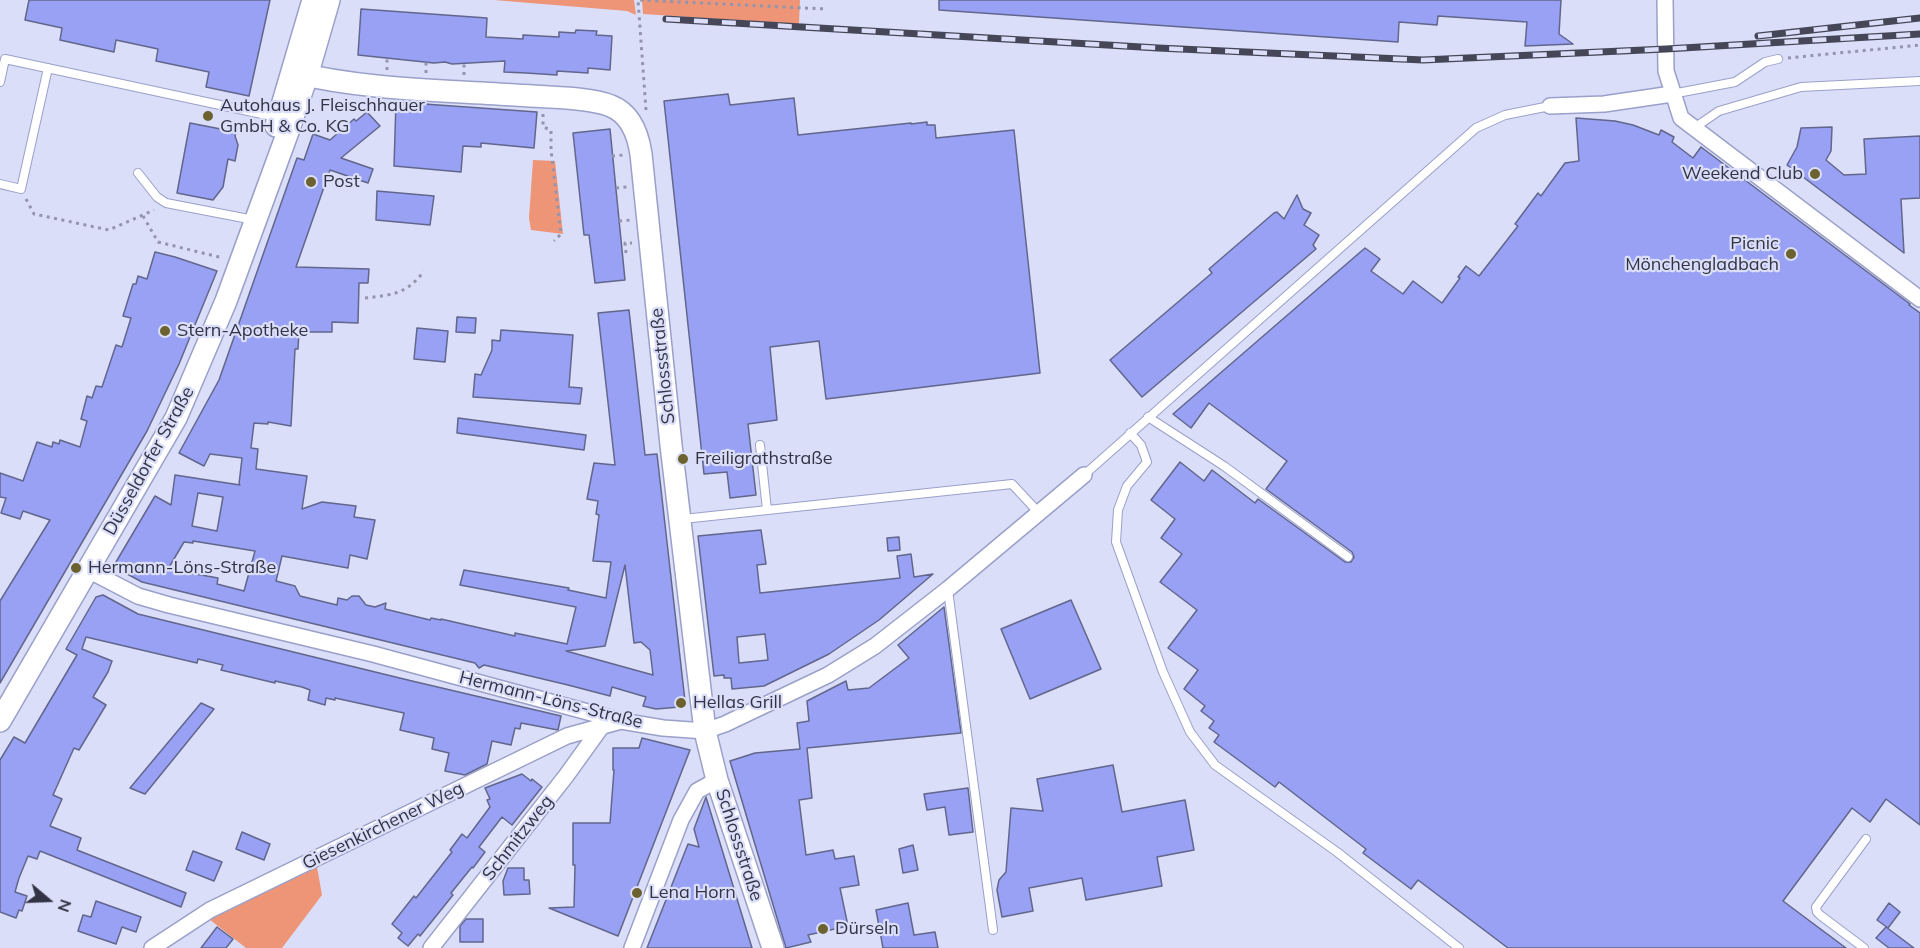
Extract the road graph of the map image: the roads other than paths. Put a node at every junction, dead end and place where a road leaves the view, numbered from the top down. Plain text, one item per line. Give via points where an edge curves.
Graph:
1 (313, 0) edge
2 (329, 0) edge
3 (1665, 0) edge
4 (1778, 59) road end
5 (48, 68) junction
6 (300, 74) junction
7 (1920, 81) edge
8 (0, 82) edge
9 (1672, 94) junction
10 (1550, 106) joint
11 (285, 119) junction
12 (1694, 128) junction
13 (138, 173) dead end
14 (0, 184) edge
15 (255, 220) junction
16 (1920, 299) edge
17 (1148, 417) junction
18 (1130, 433) junction
19 (760, 445) dead end
20 (1084, 475) joint
21 (767, 510) junction
22 (1039, 513) junction
23 (680, 519) junction
24 (1348, 557) dead end
25 (88, 570) junction
26 (948, 589) junction
27 (0, 721) edge
28 (621, 721) junction
29 (602, 726) junction
30 (705, 731) junction
31 (717, 780) junction
32 (1866, 839) dead end
33 (993, 930) dead end
34 (152, 948) edge
35 (431, 948) edge
36 (632, 948) edge
37 (773, 948) edge
38 (1459, 948) edge
39 (1864, 948) edge

1 - 6 street, Düsseldorfer Straße
2 - 6 street, Düsseldorfer Straße
3 - 9 street via 1666,70
4 - 9 lane via 1765,62 1735,82
5 - 8 lane via 5,59
5 - 11 lane
5 - 14 lane via 21,189
6 - 11 street, Düsseldorfer Straße
6 - 23 street, Schlossstraße via 352,85 599,102 622,112 631,121 640,154
7 - 12 lane via 1801,87 1719,111
9 - 10 street via 1605,104
9 - 12 street via 1681,118
10 - 17 lane via 1505,115 1476,128
11 - 15 street, Düsseldorfer Straße
12 - 16 street
13 - 15 lane via 166,203
15 - 25 street, Düsseldorfer Straße via 176,418
17 - 18 lane
17 - 24 lane via 1224,466
18 - 20 lane
18 - 38 lane via 1141,445 1147,462 1127,486 1118,510 1116,542 1163,672 1190,732 1215,765 1337,852
19 - 21 lane
20 - 22 street
21 - 22 lane via 1012,484
21 - 23 lane
22 - 26 street
23 - 30 street, Schlossstraße
25 - 27 street, Düsseldorfer Straße
25 - 28 street, Hermann-Löns-Straße via 138,597
26 - 30 street via 875,646 828,675
26 - 33 lane
28 - 29 street, Giesenkirchener Weg
28 - 30 street, Hermann-Löns-Straße
29 - 34 street, Giesenkirchener Weg via 567,736 210,910
29 - 35 street, Schmitzweg
30 - 31 street, Schlossstraße
31 - 36 street via 697,791 681,820
31 - 37 street, Schlossstraße
32 - 39 lane via 1816,907 1820,915

